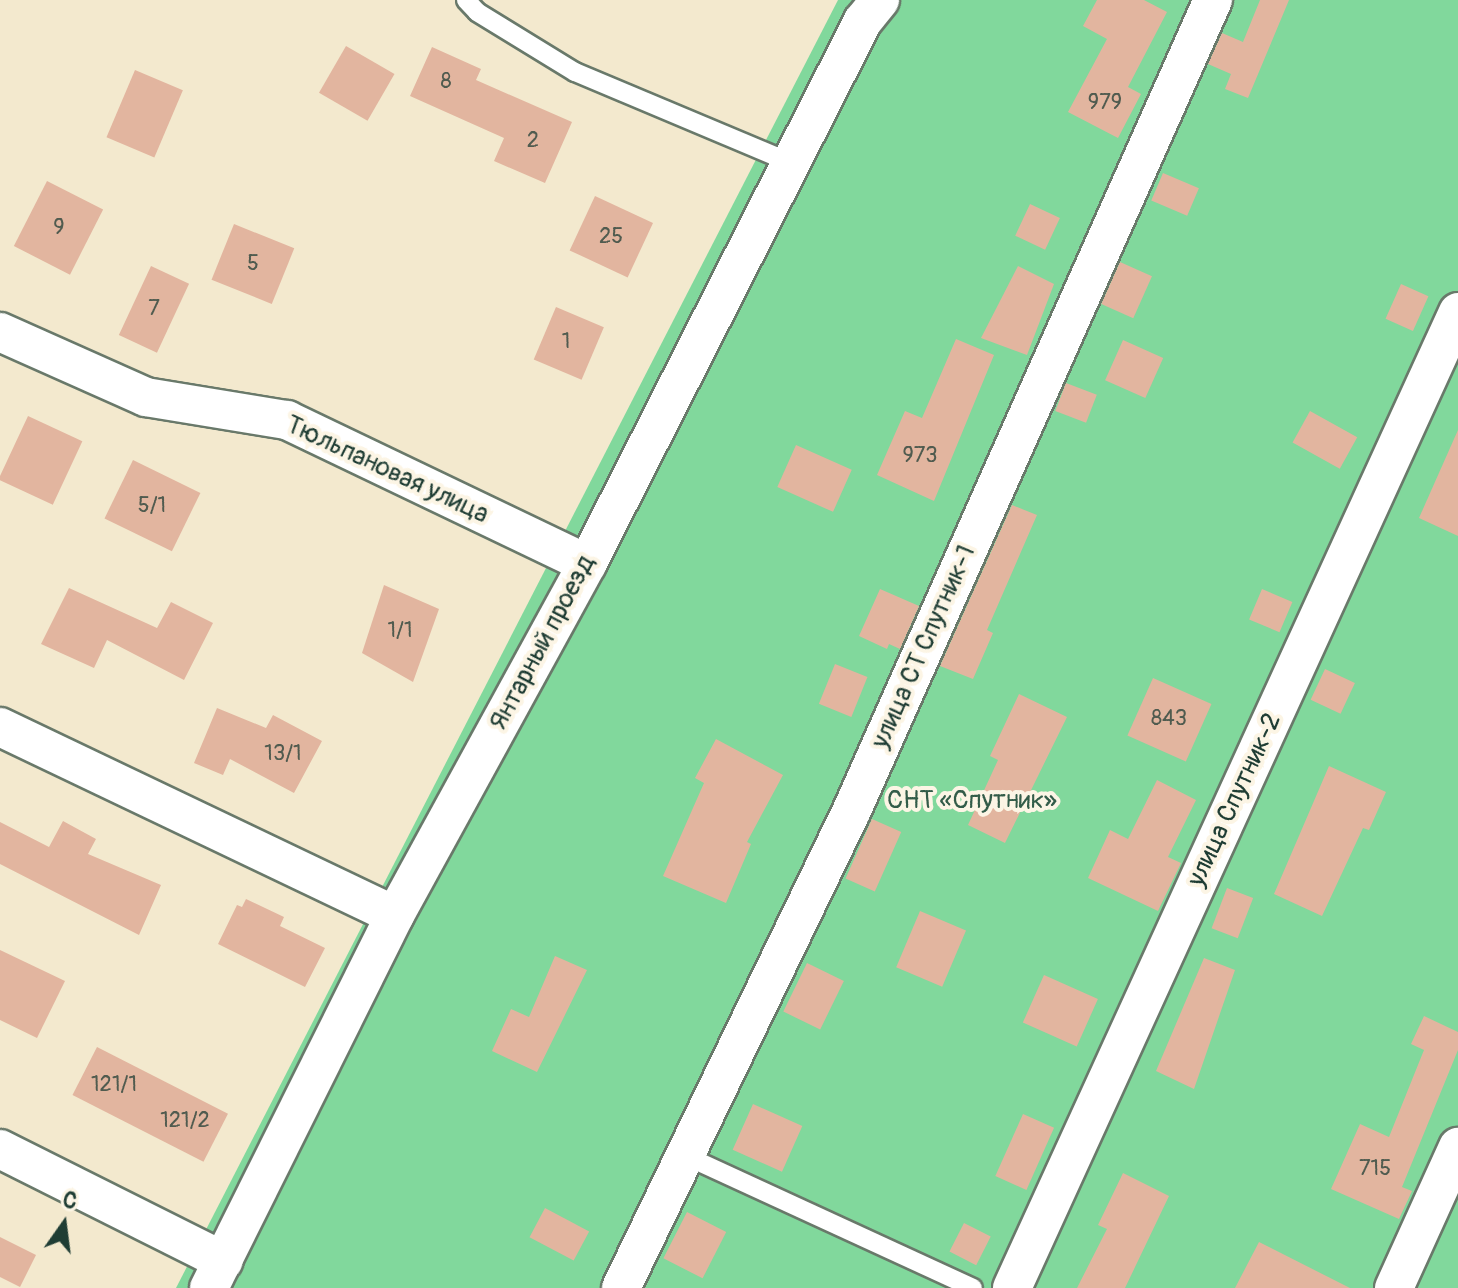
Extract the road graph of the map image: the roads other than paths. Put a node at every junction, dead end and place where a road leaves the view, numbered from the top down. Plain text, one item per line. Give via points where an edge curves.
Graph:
1 (466, 0) edge
2 (880, 0) edge
3 (1213, 0) edge
4 (791, 163) junction
5 (1458, 312) edge
6 (0, 332) edge
7 (587, 564) junction
8 (0, 727) edge
9 (395, 915) junction
10 (1458, 1147) edge
11 (0, 1149) edge
12 (684, 1155) junction
13 (216, 1274) edge
14 (621, 1288) edge
15 (973, 1288) edge
16 (1012, 1288) edge
17 (1394, 1288) edge

1 - 4 lane via 575,72
2 - 4 street, Янтарный проезд via 863,21
3 - 12 street, улица СТ Спутник-1 via 852,810
4 - 7 street, Янтарный проезд
5 - 16 street, улица Спутник-2
6 - 7 street, Тюльпановая улица via 146,397 287,420
7 - 9 street, Янтарный проезд
8 - 9 street
9 - 13 street, Янтарный проезд
10 - 17 street
11 - 13 street
12 - 14 street, улица СТ Спутник-1
12 - 15 lane

